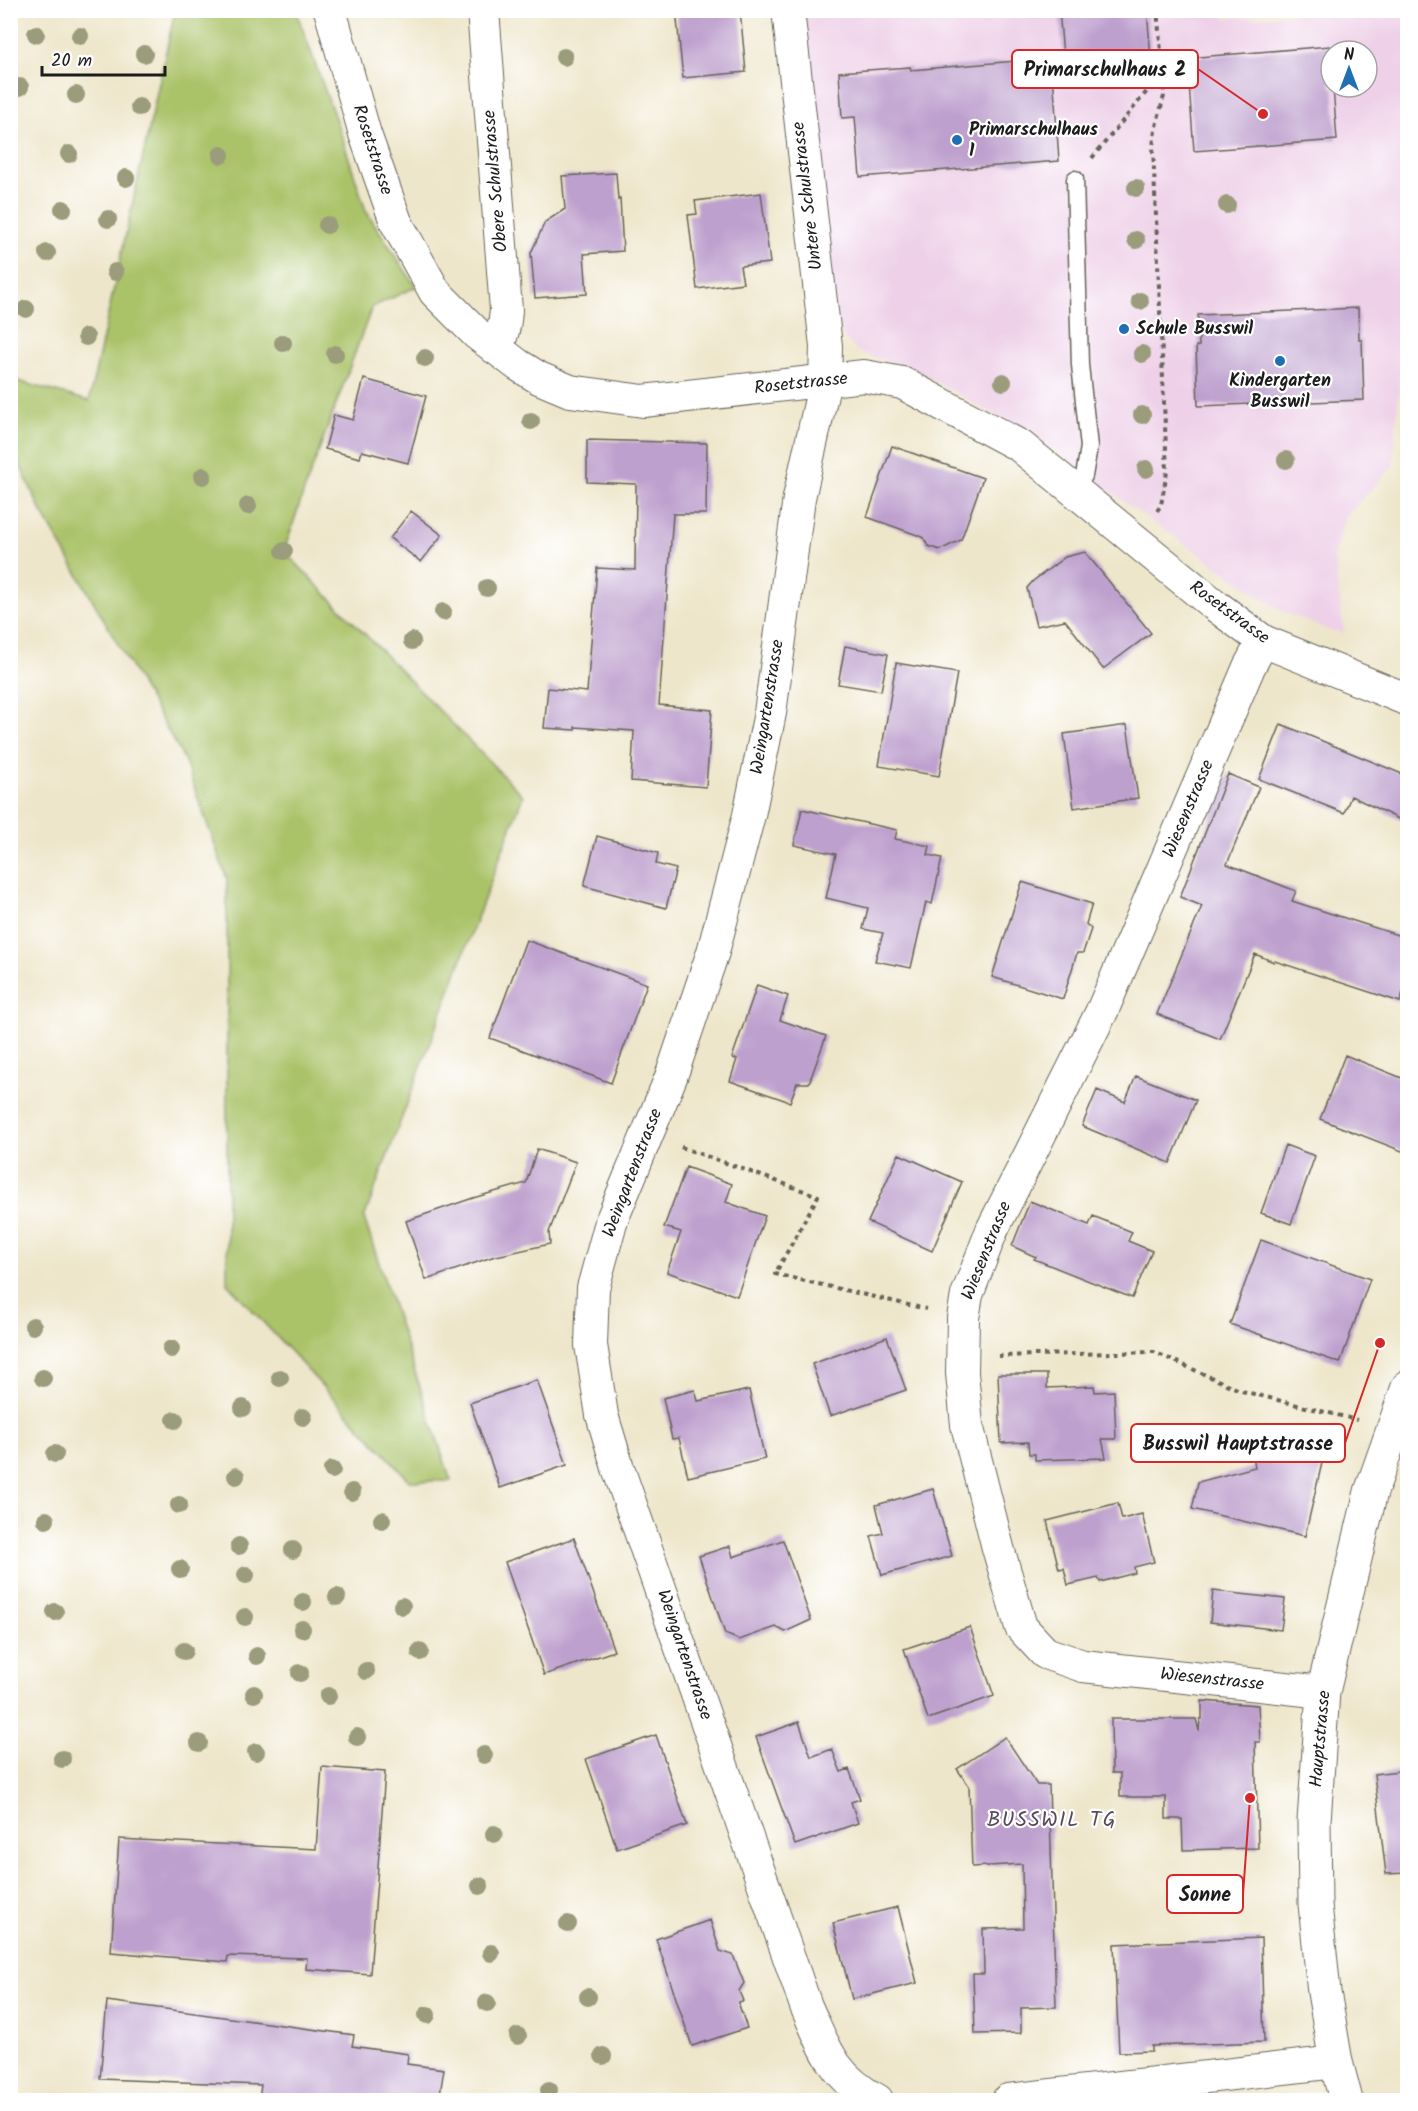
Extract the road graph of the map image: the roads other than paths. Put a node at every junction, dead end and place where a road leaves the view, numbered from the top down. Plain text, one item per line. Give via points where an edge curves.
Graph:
1 (330, 10) edge
2 (483, 10) edge
3 (788, 10) edge
4 (1075, 179) road end
5 (495, 348) junction
6 (825, 381) junction
7 (1073, 489) junction
8 (1263, 641) junction
9 (1407, 700) edge
10 (1407, 1387) edge
11 (1323, 1692) junction
12 (1336, 2062) junction
13 (877, 2100) edge
14 (1008, 2100) edge
15 (1346, 2100) edge

1 - 5 street, Rosetstrasse via 365,134 396,222 435,292
2 - 5 street, Obere Schulstrasse via 506,310 504,329
3 - 6 street, Untere Schulstrasse via 826,346
4 - 7 lane via 1080,365 1089,447 1084,476
5 - 6 street, Rosetstrasse via 539,378 570,391 643,401
6 - 7 street, Rosetstrasse via 864,376 902,383 1020,446
6 - 13 street, Weingartenstrasse via 799,498 770,713 749,815 712,952 671,1077 611,1222 593,1288 591,1346 602,1415 618,1468 806,2006 832,2063 854,2087
7 - 8 street, Rosetstrasse
8 - 9 street, Rosetstrasse
8 - 11 street, Wiesenstrasse via 1104,1010 992,1230 967,1295 962,1357 967,1425 998,1548 1022,1627 1045,1653 1083,1666
10 - 11 street, Hauptstrasse via 1371,1492
11 - 12 street, Hauptstrasse via 1314,1821 1315,1904
12 - 14 street
12 - 15 street, Hauptstrasse

